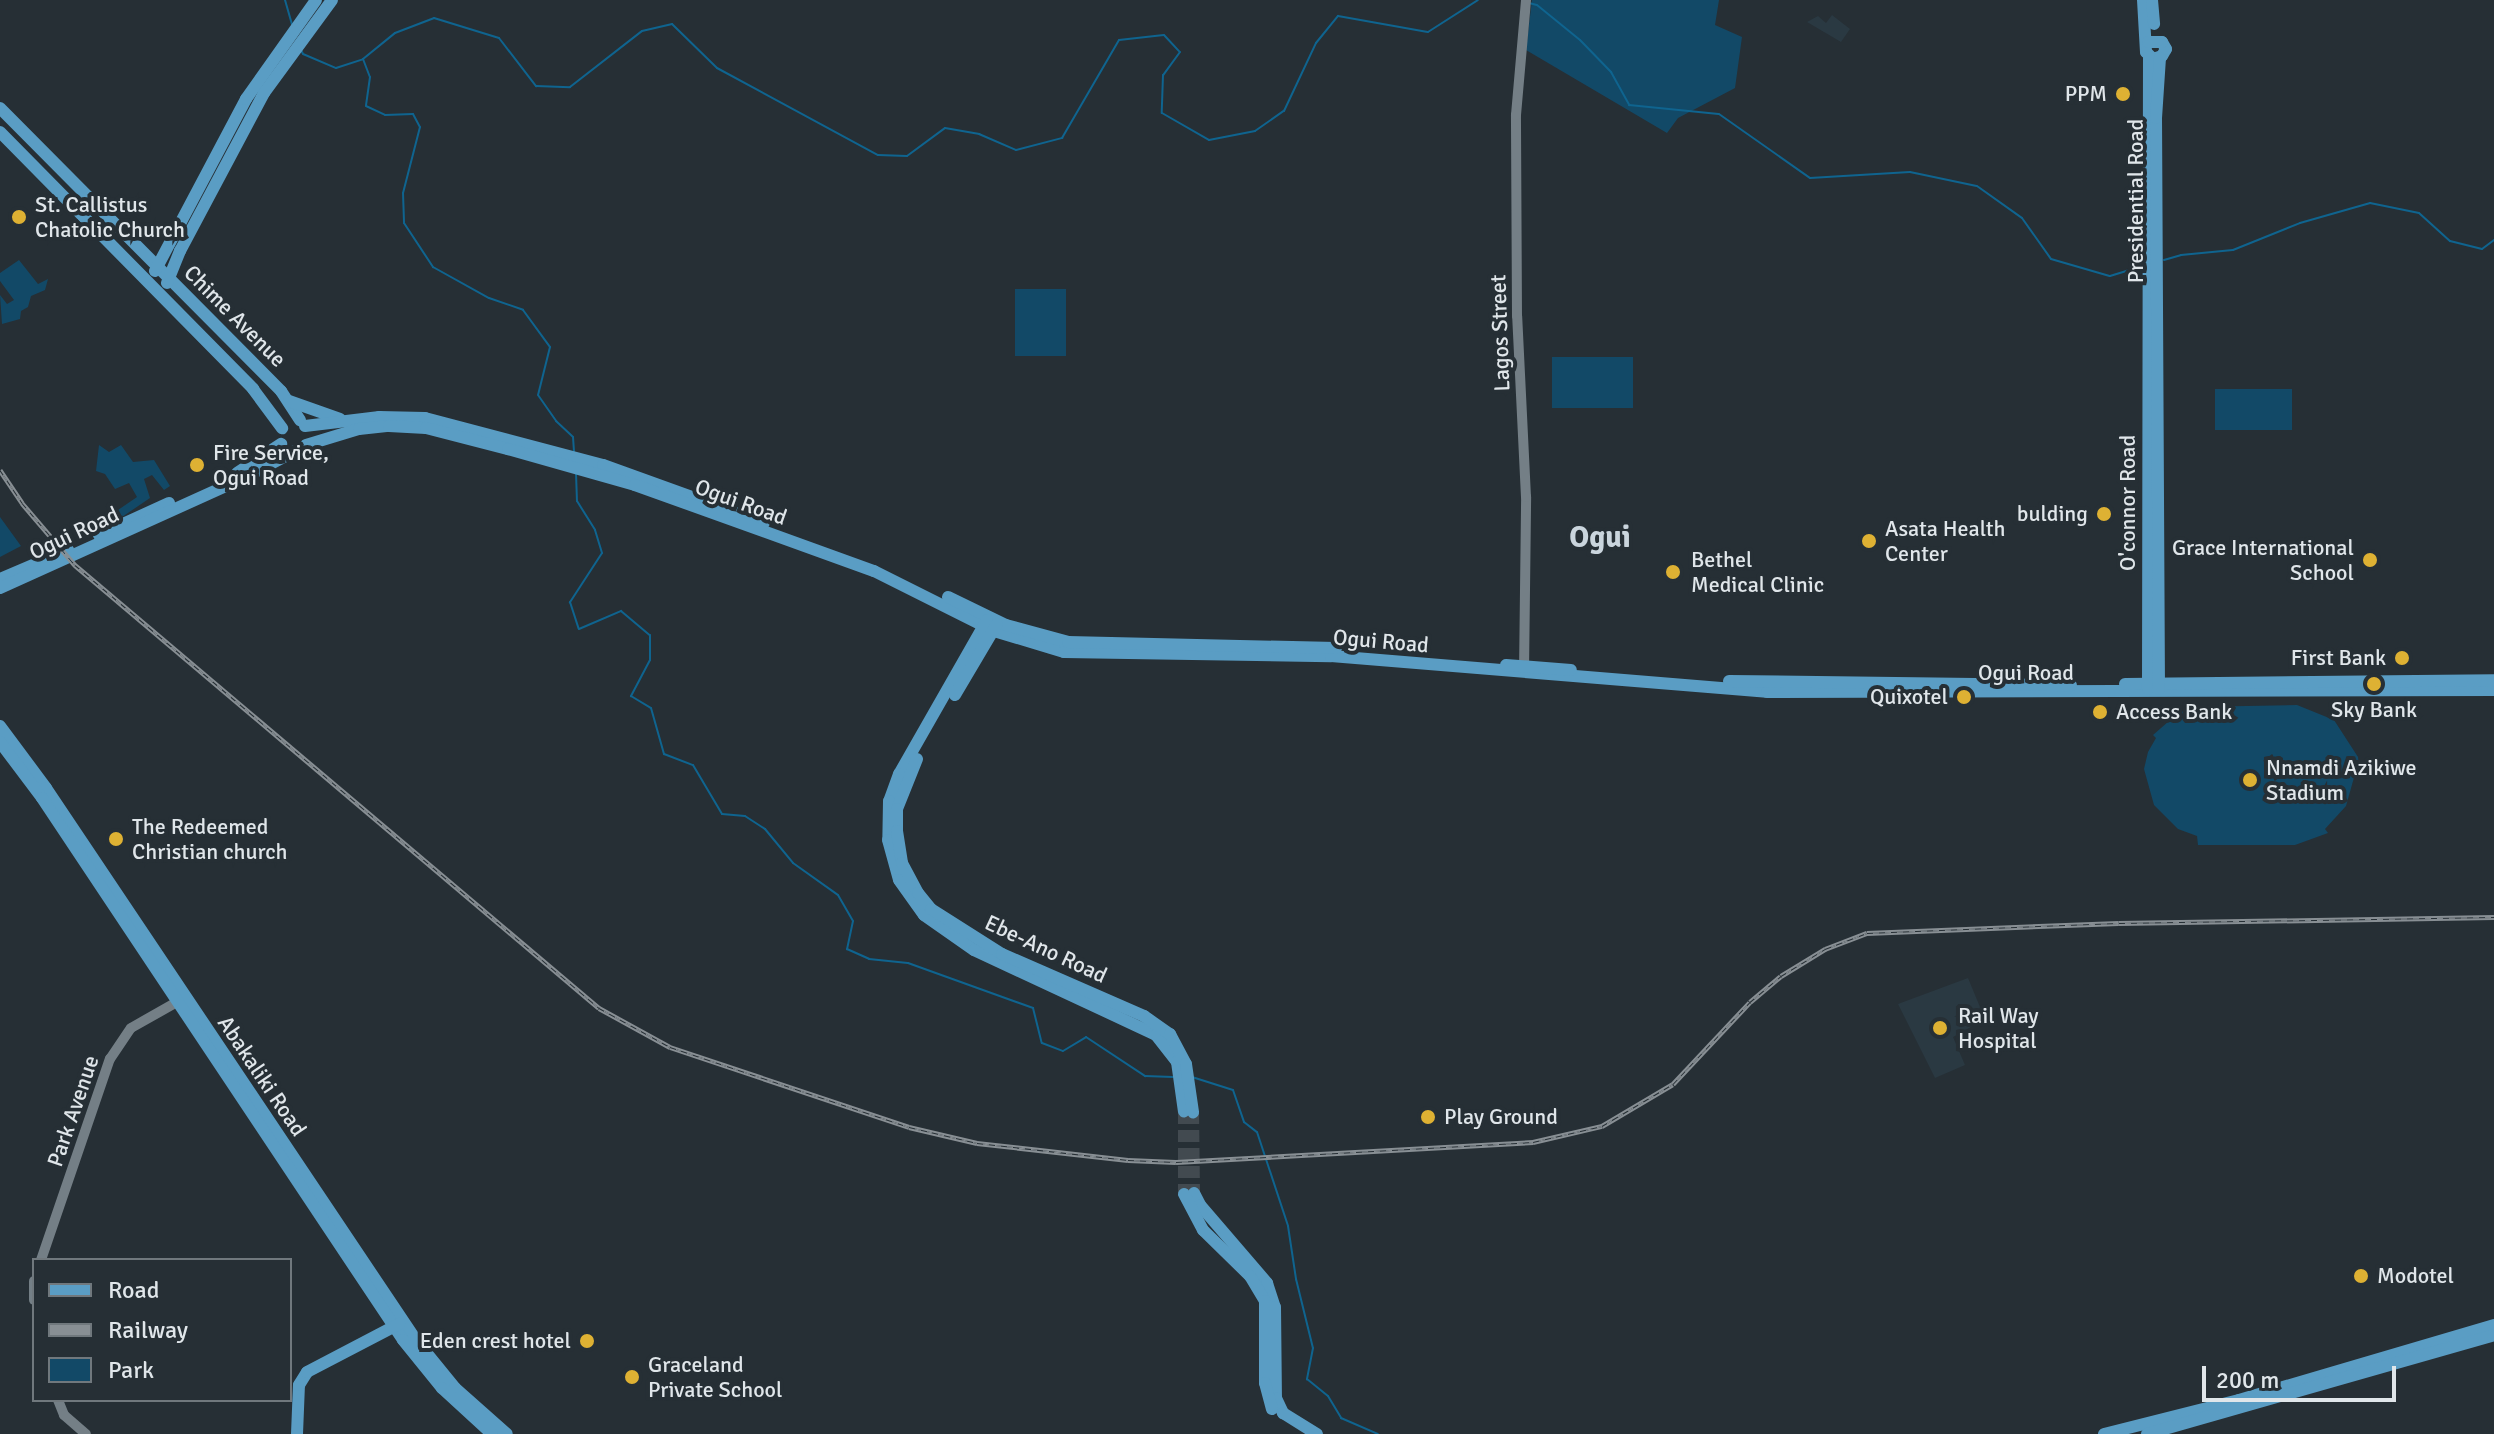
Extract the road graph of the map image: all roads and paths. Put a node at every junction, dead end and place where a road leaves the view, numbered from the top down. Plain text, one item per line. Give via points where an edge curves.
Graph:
1 (316, 0) edge
2 (332, 0) edge
3 (1526, 0) edge
4 (2143, 0) edge
5 (2152, 0) edge
6 (302, 28) junction
7 (2152, 40) junction
8 (287, 45) junction
9 (2154, 57) junction
10 (0, 108) edge
11 (0, 132) edge
12 (179, 230) junction
13 (180, 251) junction
14 (143, 254) junction
15 (158, 267) junction
16 (170, 279) junction
17 (147, 281) junction
18 (159, 294) junction
19 (218, 328) junction
20 (2152, 342) joint
21 (289, 401) junction
22 (343, 419) junction
23 (302, 423) junction
24 (282, 428) junction
25 (459, 430) junction
26 (281, 444) junction
27 (301, 448) junction
28 (137, 522) junction
29 (61, 557) junction
30 (0, 579) edge
31 (0, 588) edge
32 (991, 624) junction
33 (2153, 664) junction
34 (1524, 670) junction
35 (2494, 680) edge
36 (2173, 683) junction
37 (2133, 684) junction
38 (2153, 688) junction
39 (2494, 690) edge
40 (0, 726) edge
41 (0, 742) edge
42 (177, 1002) junction
43 (1188, 1112) tunnel mouth
44 (333, 1226) junction
45 (42, 1258) edge
46 (399, 1324) junction
47 (2494, 1325) edge
48 (2494, 1335) edge
49 (59, 1402) edge
50 (472, 1411) junction
51 (86, 1434) edge
52 (297, 1434) edge
53 (492, 1434) edge
54 (507, 1434) edge
55 (1300, 1434) edge
56 (1317, 1434) edge
57 (2104, 1434) edge
58 (2147, 1434) edge

1 - 6 main road
2 - 6 main road
3 - 34 street, Lagos Street via 1516,115 1517,316 1526,497
4 - 7 main road, Presidential Road
5 - 7 main road, Presidential Road
6 - 8 main road
7 - 9 main road, Presidential Road via 2145,49
7 - 9 main road, Presidential Road via 2165,46
8 - 12 main road via 246,99
8 - 13 main road
9 - 20 main road, Presidential Road
10 - 14 main road, Chime Avenue
11 - 17 main road, Chime Avenue
12 - 14 main road via 158,250
12 - 15 main road
13 - 16 main road
13 - 19 main road via 181,279
14 - 15 main road, Chime Avenue
15 - 16 main road, Chime Avenue
15 - 17 main road
16 - 18 main road
16 - 19 main road, Chime Avenue
17 - 18 main road, Chime Avenue
18 - 24 main road, Chime Avenue via 253,389
19 - 21 main road, Chime Avenue
20 - 33 main road, O'connor Road
21 - 22 main road
21 - 23 main road, Chime Avenue
22 - 23 main road, Ogui Road
22 - 25 main road, Ogui Road via 411,417
23 - 24 main road via 288,422
23 - 27 main road via 309,436
24 - 26 main road
25 - 27 main road, Ogui Road via 359,429
25 - 32 main road, Ogui Road via 662,490 874,571
26 - 27 main road
26 - 28 main road, Ogui Road via 245,469
27 - 28 main road, Ogui Road
28 - 29 main road, Ogui Road
29 - 30 main road, Ogui Road
29 - 31 main road, Ogui Road
32 - 34 main road, Ogui Road via 1064,652 1331,656
32 - 43 main road, Ebe-Ano Road via 899,774 889,801 888,840 899,880 924,915 974,950 1156,1035 1185,1078
33 - 36 main road
33 - 37 main road
33 - 38 main road, O'connor Road
34 - 37 main road, Ogui Road via 1752,682
34 - 38 main road, Ogui Road via 1767,692
35 - 36 main road, Ogui Road
36 - 38 main road, Ogui Road
37 - 38 main road, Ogui Road
38 - 39 main road, Ogui Road
40 - 44 main road, Abakaliki Road via 72,825
41 - 42 main road, Abakaliki Road
42 - 44 main road, Abakaliki Road
42 - 45 street, Park Avenue via 143,1019 117,1046
44 - 46 main road, Abakaliki Road
46 - 50 main road, Abakaliki Road via 431,1376
46 - 52 main road via 311,1368 299,1385
47 - 57 main road
48 - 58 main road
49 - 51 street via 64,1415
50 - 53 main road, Abakaliki Road
50 - 54 main road, Abakaliki Road
55 - 56 main road via 1269,1404 1263,1295 1203,1230 1189,1193 1267,1283 1275,1307 1276,1398 1283,1413

